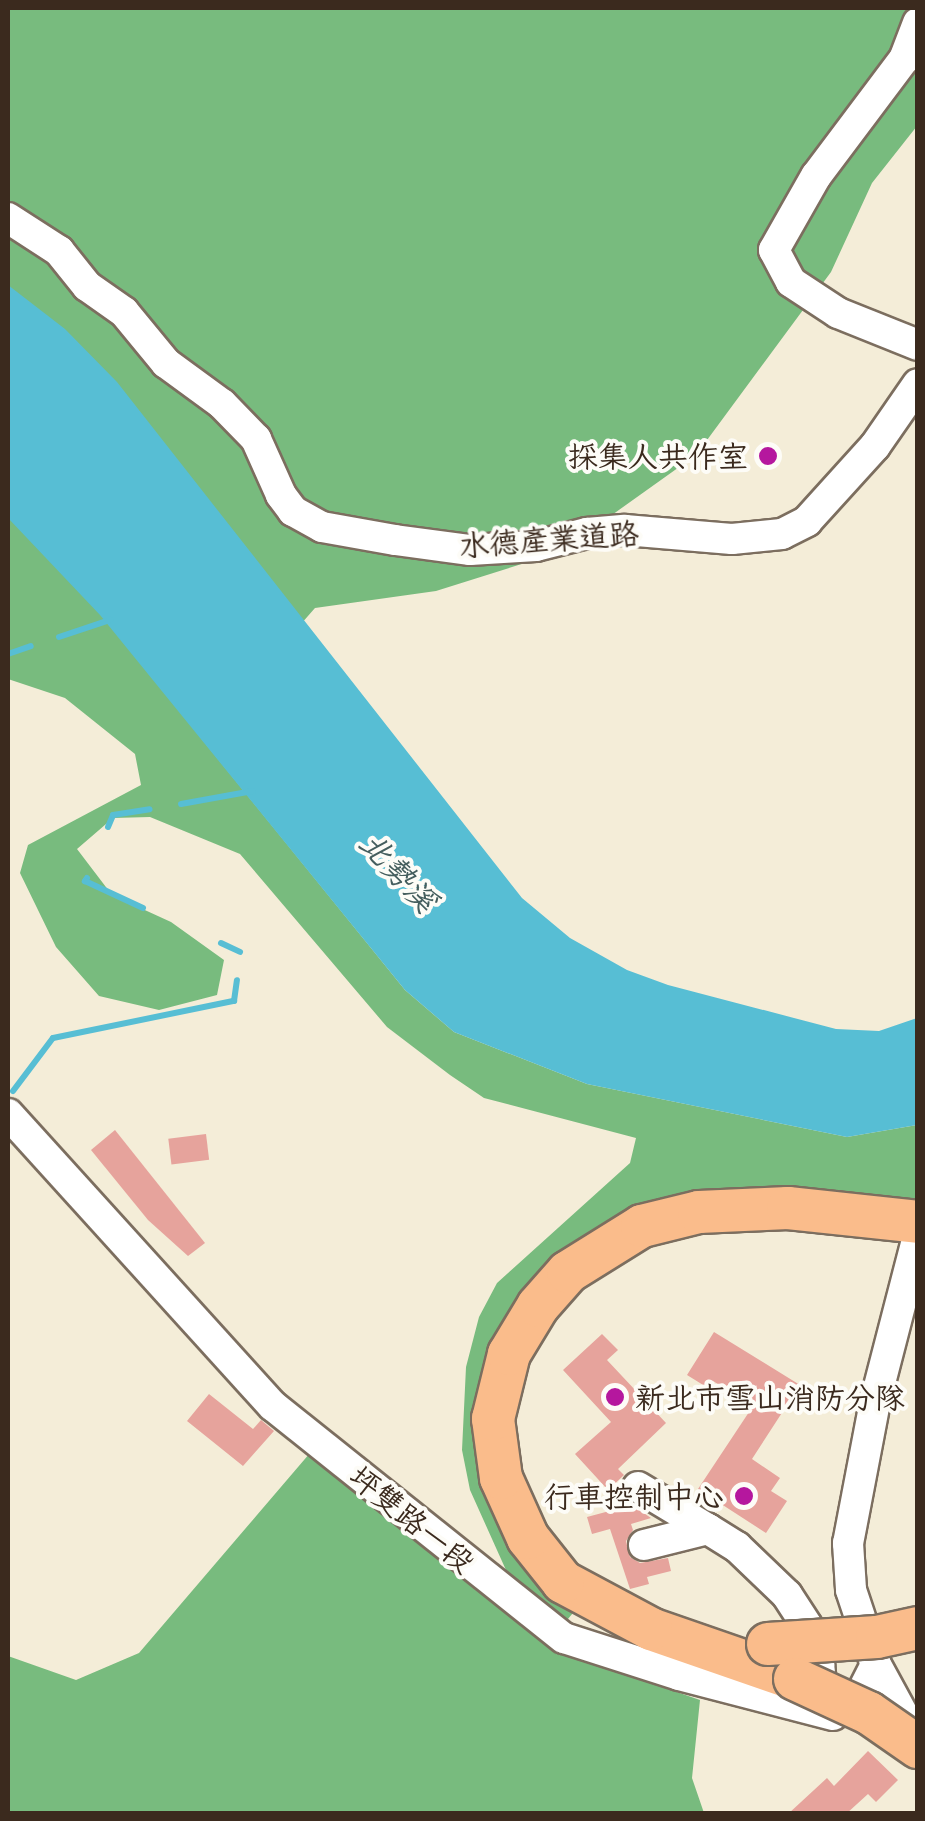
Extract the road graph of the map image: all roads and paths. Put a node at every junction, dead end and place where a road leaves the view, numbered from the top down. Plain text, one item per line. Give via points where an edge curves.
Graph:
1 (918, 24) edge
2 (8, 218) edge
3 (918, 345) edge
4 (918, 384) edge
5 (8, 1114) edge
6 (917, 1236) edge
7 (638, 1487) dead end
8 (708, 1529) junction
9 (644, 1545) dead end
10 (918, 1628) edge
11 (876, 1665) junction
12 (824, 1710) junction
13 (918, 1744) edge
14 (918, 1768) edge

1 - 3 street via 904,59 816,176 774,250 790,282 838,313
2 - 4 street, 水德產業道路 via 58,251 87,286 124,312 166,363 222,404 256,439 293,511 322,526 377,537 470,550 626,530 732,539 782,534 807,521 864,459
5 - 12 street, 坪雙路一段 via 273,1406 564,1638
6 - 10 highway, bridge via 754,1232 668,1245 592,1287 548,1338 522,1386 517,1446 526,1502 548,1543 582,1573 632,1600 768,1644
6 - 11 street via 870,1420 848,1543 851,1590
6 - 13 highway, bridge via 788,1208 699,1212 642,1226 568,1272 538,1306 508,1354 494,1419 501,1478 528,1538 563,1582 651,1629 795,1679
7 - 8 street
8 - 9 street
8 - 12 street via 787,1595 807,1626
11 - 12 street via 859,1698
11 - 13 street
12 - 14 street, 坪雙路一段

